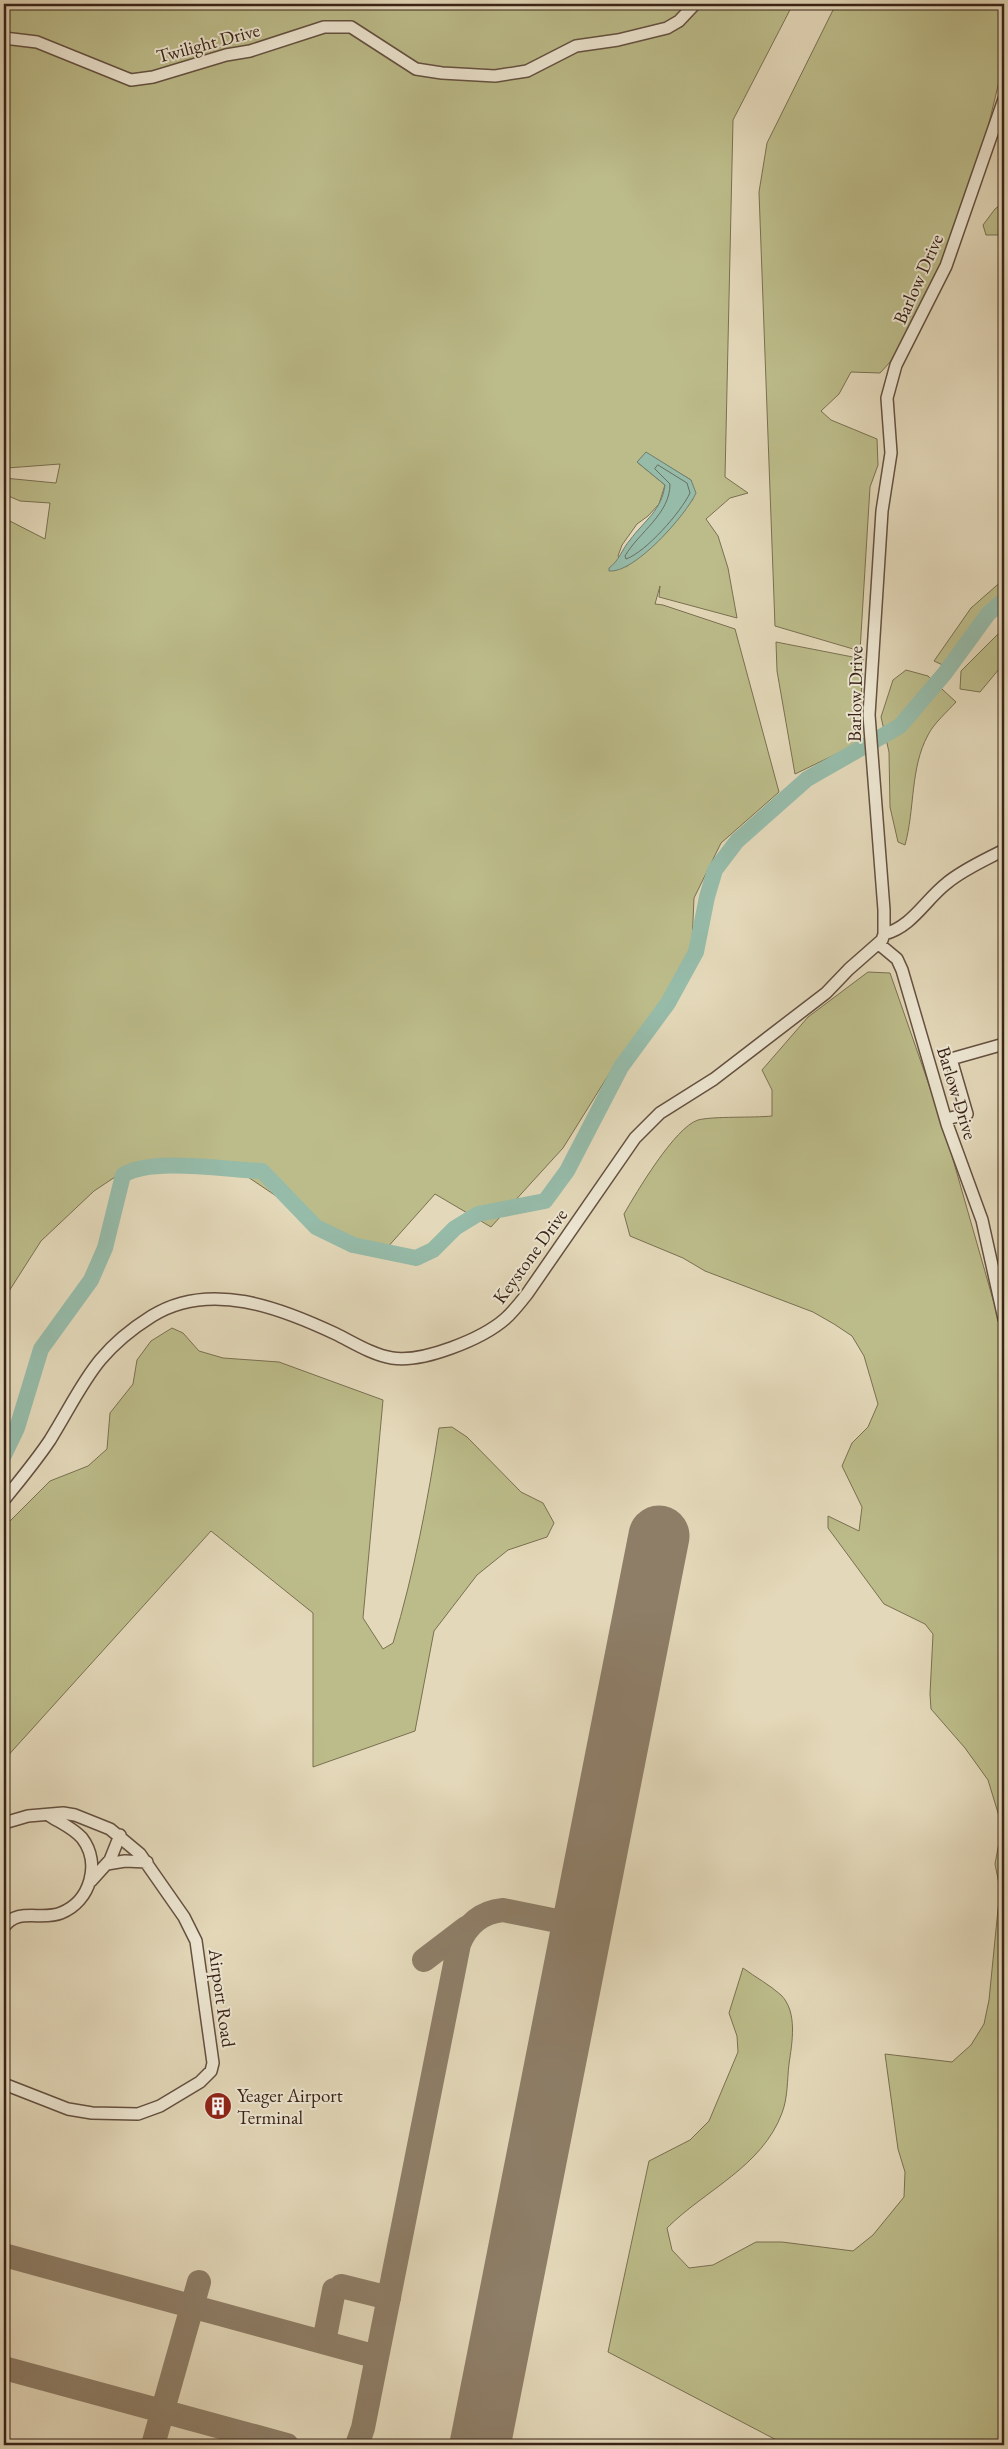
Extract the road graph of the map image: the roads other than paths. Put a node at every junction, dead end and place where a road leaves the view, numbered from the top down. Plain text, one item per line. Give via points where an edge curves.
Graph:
1 (695, 4) edge
2 (4, 38) edge
3 (1004, 99) edge
4 (1004, 850) edge
5 (882, 939) junction
6 (1004, 1044) edge
7 (946, 1119) junction
8 (1004, 1319) edge
9 (4, 1500) edge
10 (50, 1816) junction
11 (4, 1823) edge
12 (120, 1835) junction
13 (147, 1862) junction
14 (107, 1864) junction
15 (90, 1881) junction
16 (4, 1926) edge
17 (4, 2084) edge

1 - 2 street, Twilight Drive via 667,28 576,46 527,71 495,76 416,69 351,27 324,27 153,77 131,80 37,42
3 - 5 street, Barlow Drive via 946,266 896,365 888,389 891,453 882,511 869,724
4 - 5 street, Keystone Drive via 956,876 900,929
5 - 7 street, Barlow Drive via 899,963
5 - 9 street, Keystone Drive via 812,1004 714,1078 651,1120 635,1138 528,1294 496,1326 441,1350 398,1359 377,1354 294,1315 250,1302 197,1301 173,1306 138,1326 97,1361 34,1464
6 - 7 street via 952,1059 967,1114
7 - 8 street, Barlow Drive via 982,1220
10 - 11 street, Airport Road via 28,1816
10 - 12 street, Airport Road via 75,1815
10 - 15 street via 84,1840 90,1856
12 - 13 street, Airport Road
12 - 14 street
13 - 14 street
13 - 17 street, Airport Road via 196,1941 213,2062 211,2071 205,2079 177,2097 138,2114 68,2109
14 - 15 street
15 - 16 street via 82,1896 66,1911 48,1916 17,1916

